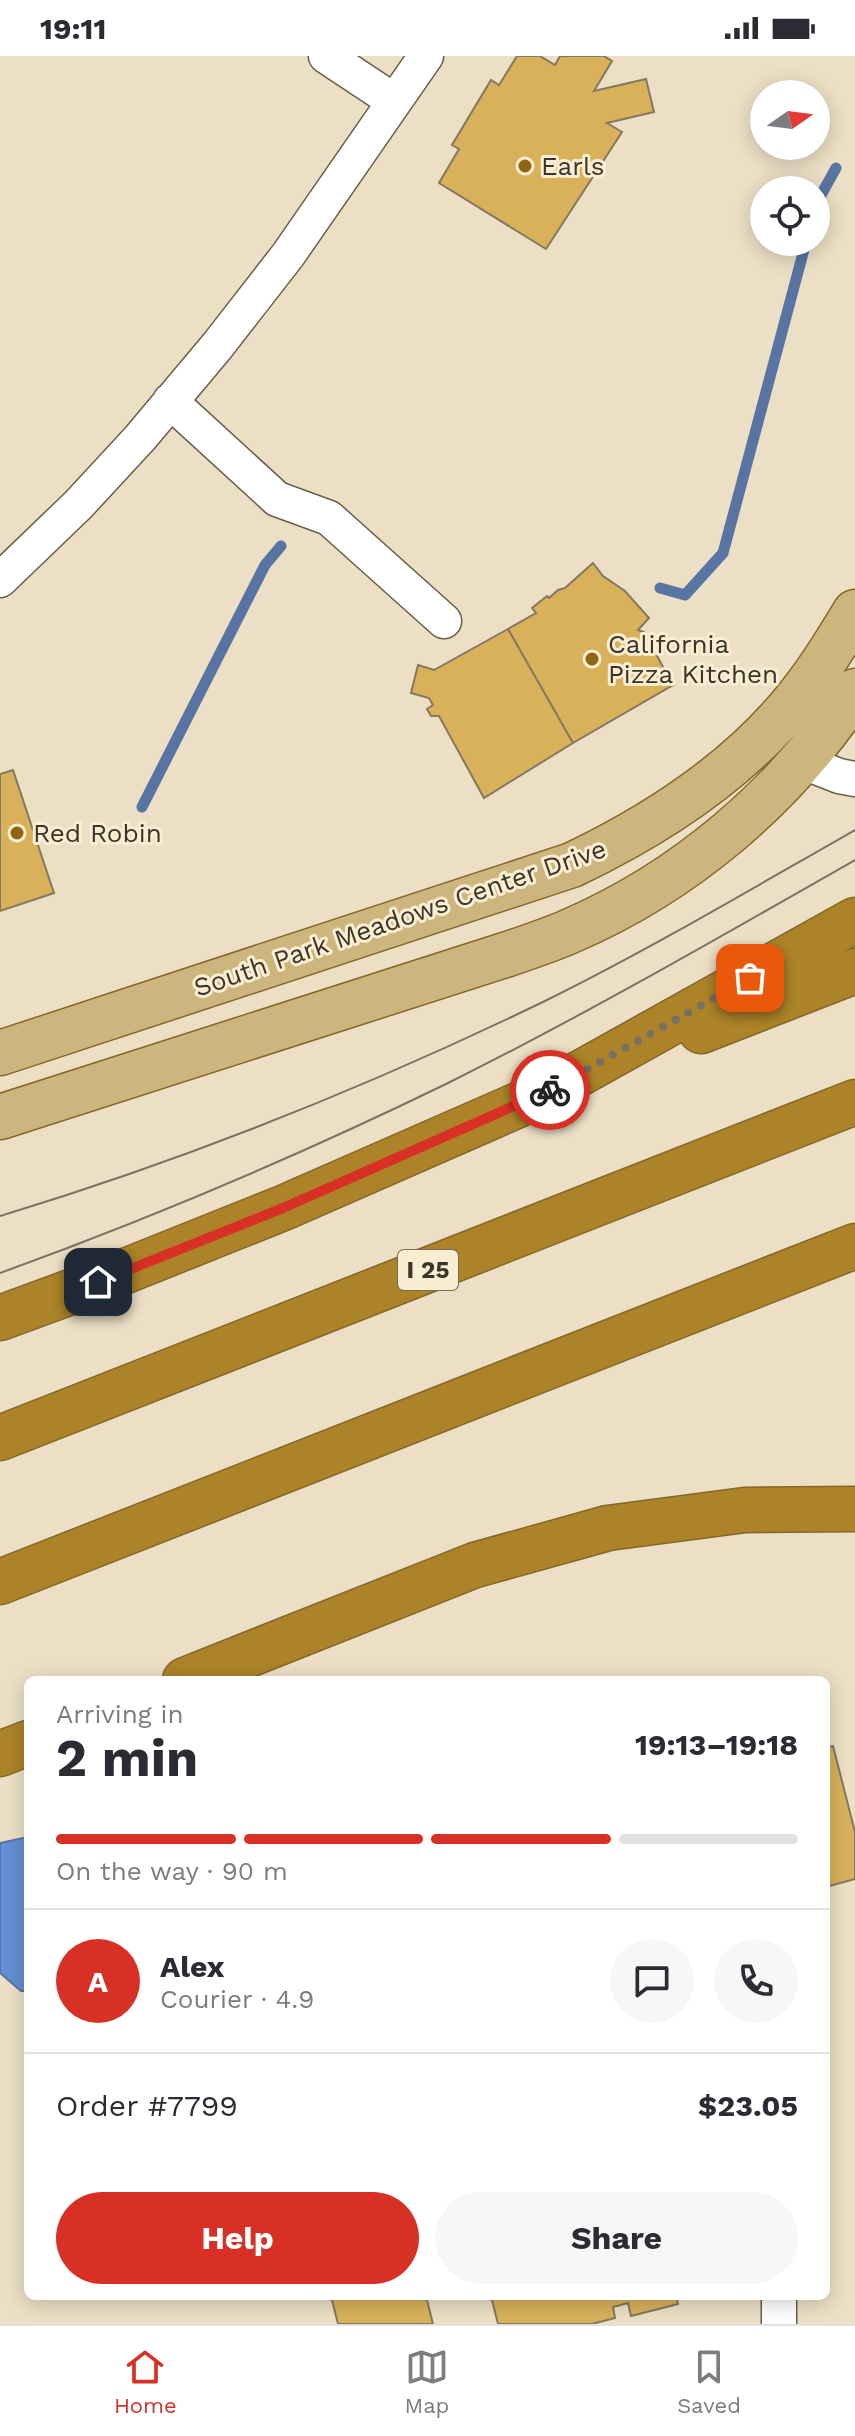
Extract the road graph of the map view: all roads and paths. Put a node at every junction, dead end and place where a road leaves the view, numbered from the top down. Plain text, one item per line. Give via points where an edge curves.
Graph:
1 (326, 56) edge
2 (426, 56) edge
3 (394, 101) junction
4 (170, 401) junction
5 (0, 580) edge
6 (855, 612) edge
7 (444, 621) dead end
8 (855, 691) edge
9 (801, 761) junction
10 (855, 779) edge
11 (855, 920) edge
12 (855, 971) edge
13 (0, 1053) edge
14 (541, 1095) junction
15 (855, 1102) edge
16 (0, 1117) edge
17 (855, 1246) edge
18 (0, 1318) edge
19 (0, 1438) edge
20 (855, 1509) edge
21 (0, 1582) edge
22 (195, 1676) edge
23 (24, 1745) edge
24 (0, 1754) edge
25 (779, 2300) edge
26 (779, 2324) edge

1 - 3 street
2 - 3 street
3 - 4 street via 288,255
4 - 5 street via 78,505
4 - 7 street via 277,499 329,518
6 - 13 main road, South Park Meadows Center Drive via 806,686 757,741 703,788 626,839 572,865
8 - 9 main road
9 - 10 street
9 - 16 main road via 762,804 682,868 568,932
11 - 14 highway
12 - 14 highway
14 - 18 highway via 283,1208
15 - 19 highway, I 25
17 - 21 highway
20 - 22 highway via 745,1510 608,1528 475,1565
23 - 24 highway
25 - 26 street

